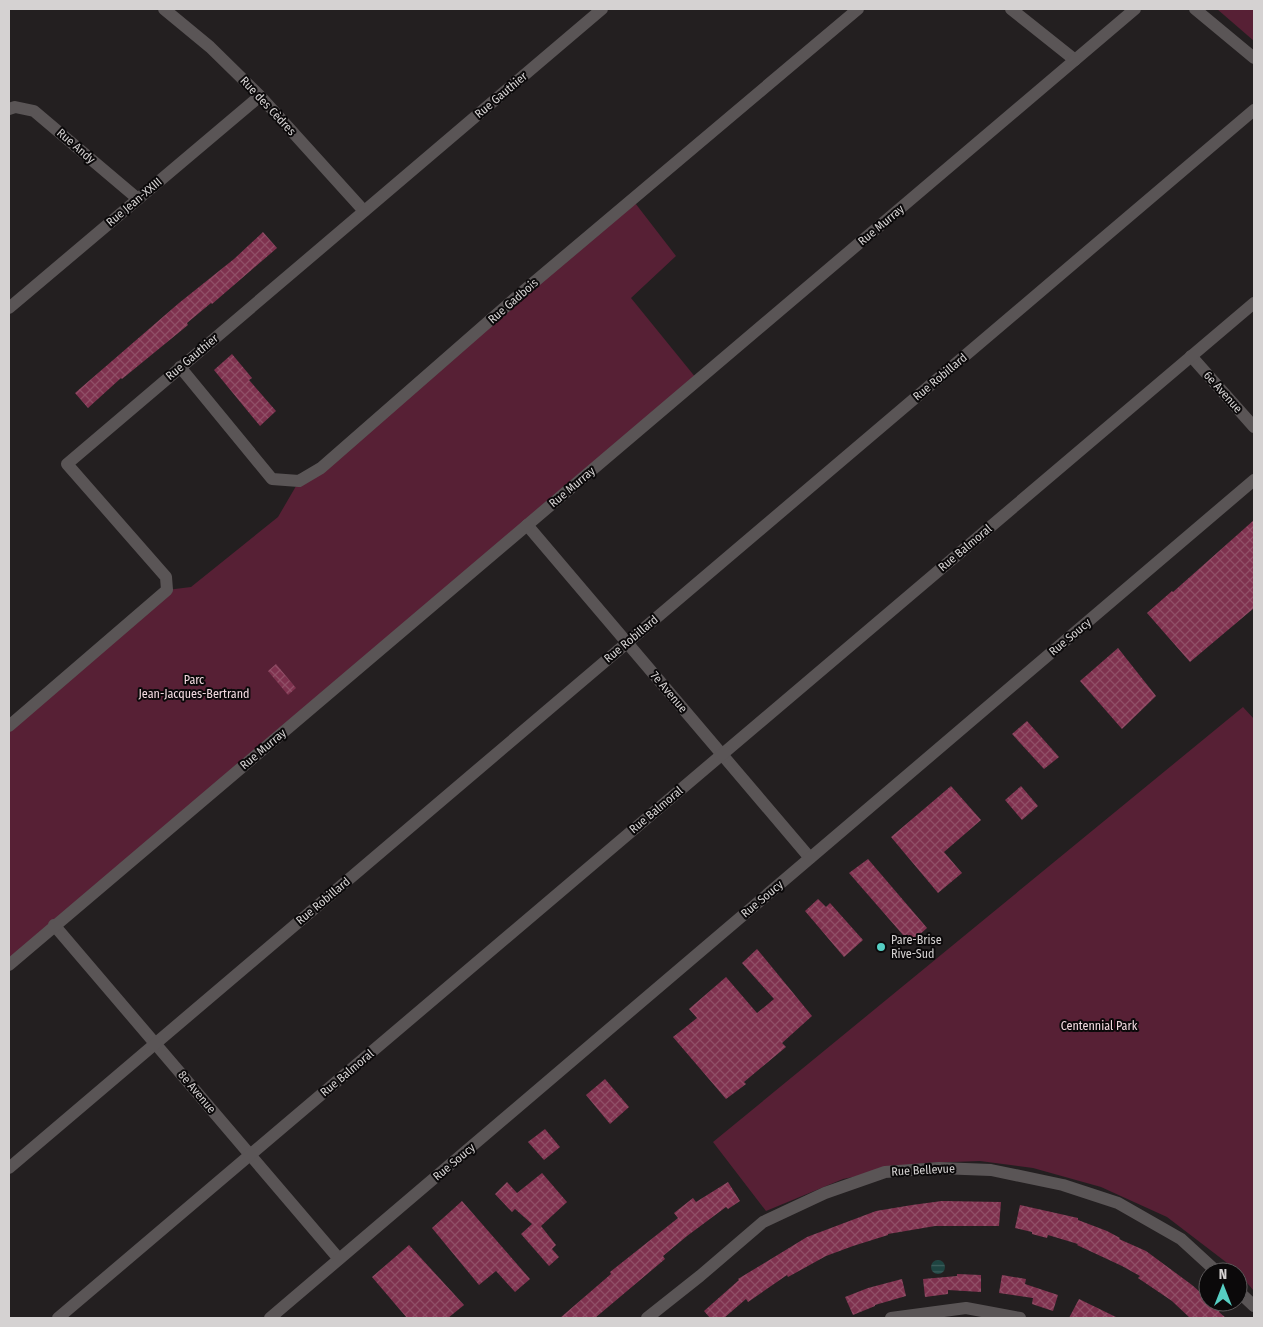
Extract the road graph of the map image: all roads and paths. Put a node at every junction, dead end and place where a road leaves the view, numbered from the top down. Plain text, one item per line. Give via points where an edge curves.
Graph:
1 (164, 9) edge
2 (602, 9) edge
3 (858, 9) edge
4 (1012, 9) edge
5 (1135, 9) edge
6 (1195, 9) edge
7 (1254, 58) edge
8 (1075, 60) junction
9 (260, 96) junction
10 (9, 109) edge
11 (1254, 110) edge
12 (138, 199) junction
13 (364, 211) junction
14 (1254, 303) edge
15 (9, 308) edge
16 (1191, 356) junction
17 (180, 367) junction
18 (1254, 427) edge
19 (1254, 480) edge
20 (527, 525) junction
21 (627, 642) junction
22 (9, 726) edge
23 (722, 754) junction
24 (810, 858) junction
25 (54, 925) junction
26 (9, 965) edge
27 (156, 1044) junction
28 (250, 1155) junction
29 (9, 1168) edge
30 (339, 1259) junction
31 (1206, 1262) edge
32 (58, 1318) edge
33 (270, 1318) edge
34 (647, 1318) edge
35 (891, 1318) edge
36 (1020, 1318) edge

1 - 9 street, Rue des Cèdres via 210,47
2 - 13 street, Rue Gauthier
3 - 17 street, Rue Gadbois via 520,294 321,468 299,481 272,479
4 - 8 street
5 - 8 street, Rue Murray
6 - 7 street
8 - 20 street, Rue Murray
9 - 12 street, Rue Jean-XXIII
9 - 13 street, Rue des Cèdres
10 - 12 street, Rue Andy via 34,111
11 - 21 street, Rue Robillard
12 - 15 street, Rue Jean-XXIII
13 - 17 street, Rue Gauthier
14 - 16 street, Rue Balmoral
16 - 18 street, 6e Avenue
16 - 23 street, Rue Balmoral
17 - 22 street, Rue Gauthier via 67,464 166,577 167,590
19 - 24 street, Rue Soucy
20 - 21 street, 7e Avenue
20 - 25 street, Rue Murray
21 - 23 street, 7e Avenue
21 - 27 street, Rue Robillard
23 - 24 street, 7e Avenue
23 - 28 street, Rue Balmoral
24 - 30 street, Rue Soucy
25 - 26 street, Rue Murray
25 - 27 street, 8e Avenue
27 - 28 street, 8e Avenue
27 - 29 street, Rue Robillard
28 - 30 street, 8e Avenue
28 - 32 street, Rue Balmoral
30 - 33 street, Rue Soucy
31 - 34 street, Rue Bellevue via 1181,1238 1118,1203 1063,1185 990,1170 939,1168 884,1172 762,1222
35 - 36 street via 966,1308

